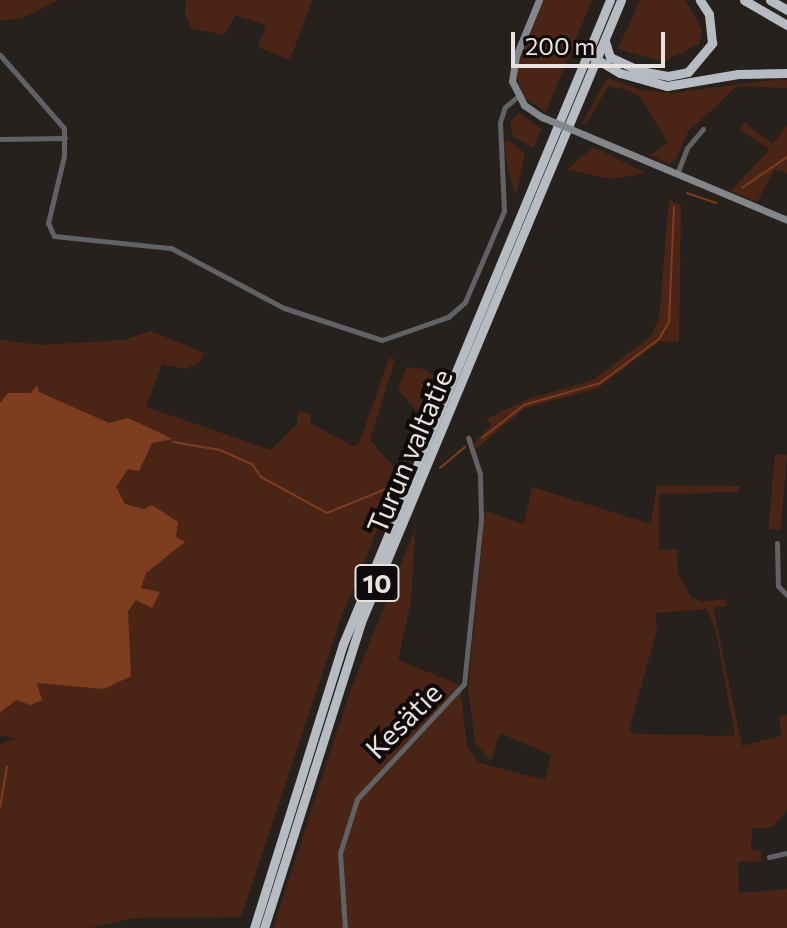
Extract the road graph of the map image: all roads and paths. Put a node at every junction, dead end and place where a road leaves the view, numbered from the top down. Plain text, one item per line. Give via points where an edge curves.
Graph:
1 (539, 0) edge
2 (602, 0) edge
3 (610, 0) edge
4 (621, 0) edge
5 (700, 0) edge
6 (744, 0) edge
7 (770, 0) edge
8 (787, 10) edge
9 (787, 25) edge
10 (600, 37) junction
11 (590, 46) junction
12 (0, 55) edge
13 (596, 61) junction
14 (607, 67) junction
15 (787, 73) edge
16 (585, 88) junction
17 (518, 96) junction
18 (703, 129) dead end
19 (65, 138) junction
20 (0, 139) edge
21 (677, 174) junction
22 (787, 220) edge
23 (468, 438) dead end
24 (777, 543) dead end
25 (787, 595) edge
26 (787, 853) edge
27 (769, 857) dead end
28 (264, 890) junction
29 (243, 928) edge
30 (254, 928) edge
31 (264, 928) edge
32 (345, 928) edge

1 - 17 street via 513,71
2 - 10 highway
3 - 10 highway, Turun valtatie / 10
4 - 10 highway, Turun valtatie / 10
5 - 10 highway via 709,14 712,43 688,72 668,76 640,71 610,57
6 - 9 highway
7 - 8 highway
10 - 11 highway, Turun valtatie / 10
10 - 13 highway, Turun valtatie / 10
11 - 13 highway
11 - 28 highway, Turun valtatie / 10 via 343,644
12 - 19 street via 56,113
13 - 14 highway
13 - 16 highway, Turun valtatie / 10
14 - 15 highway via 667,86 738,74
14 - 16 highway
16 - 31 highway, Turun valtatie / 10 via 361,622
17 - 19 street via 505,107 500,122 504,211 465,302 448,317 395,339 382,340 284,308 171,248 62,239 49,231
17 - 21 street, bridge via 542,117
18 - 21 street via 687,148
19 - 20 street
21 - 22 street
23 - 32 street, Kesätie via 480,474 481,519 464,684 357,799 340,853
24 - 25 street via 778,586
26 - 27 street
28 - 29 highway
28 - 30 highway, Turun valtatie / 10

